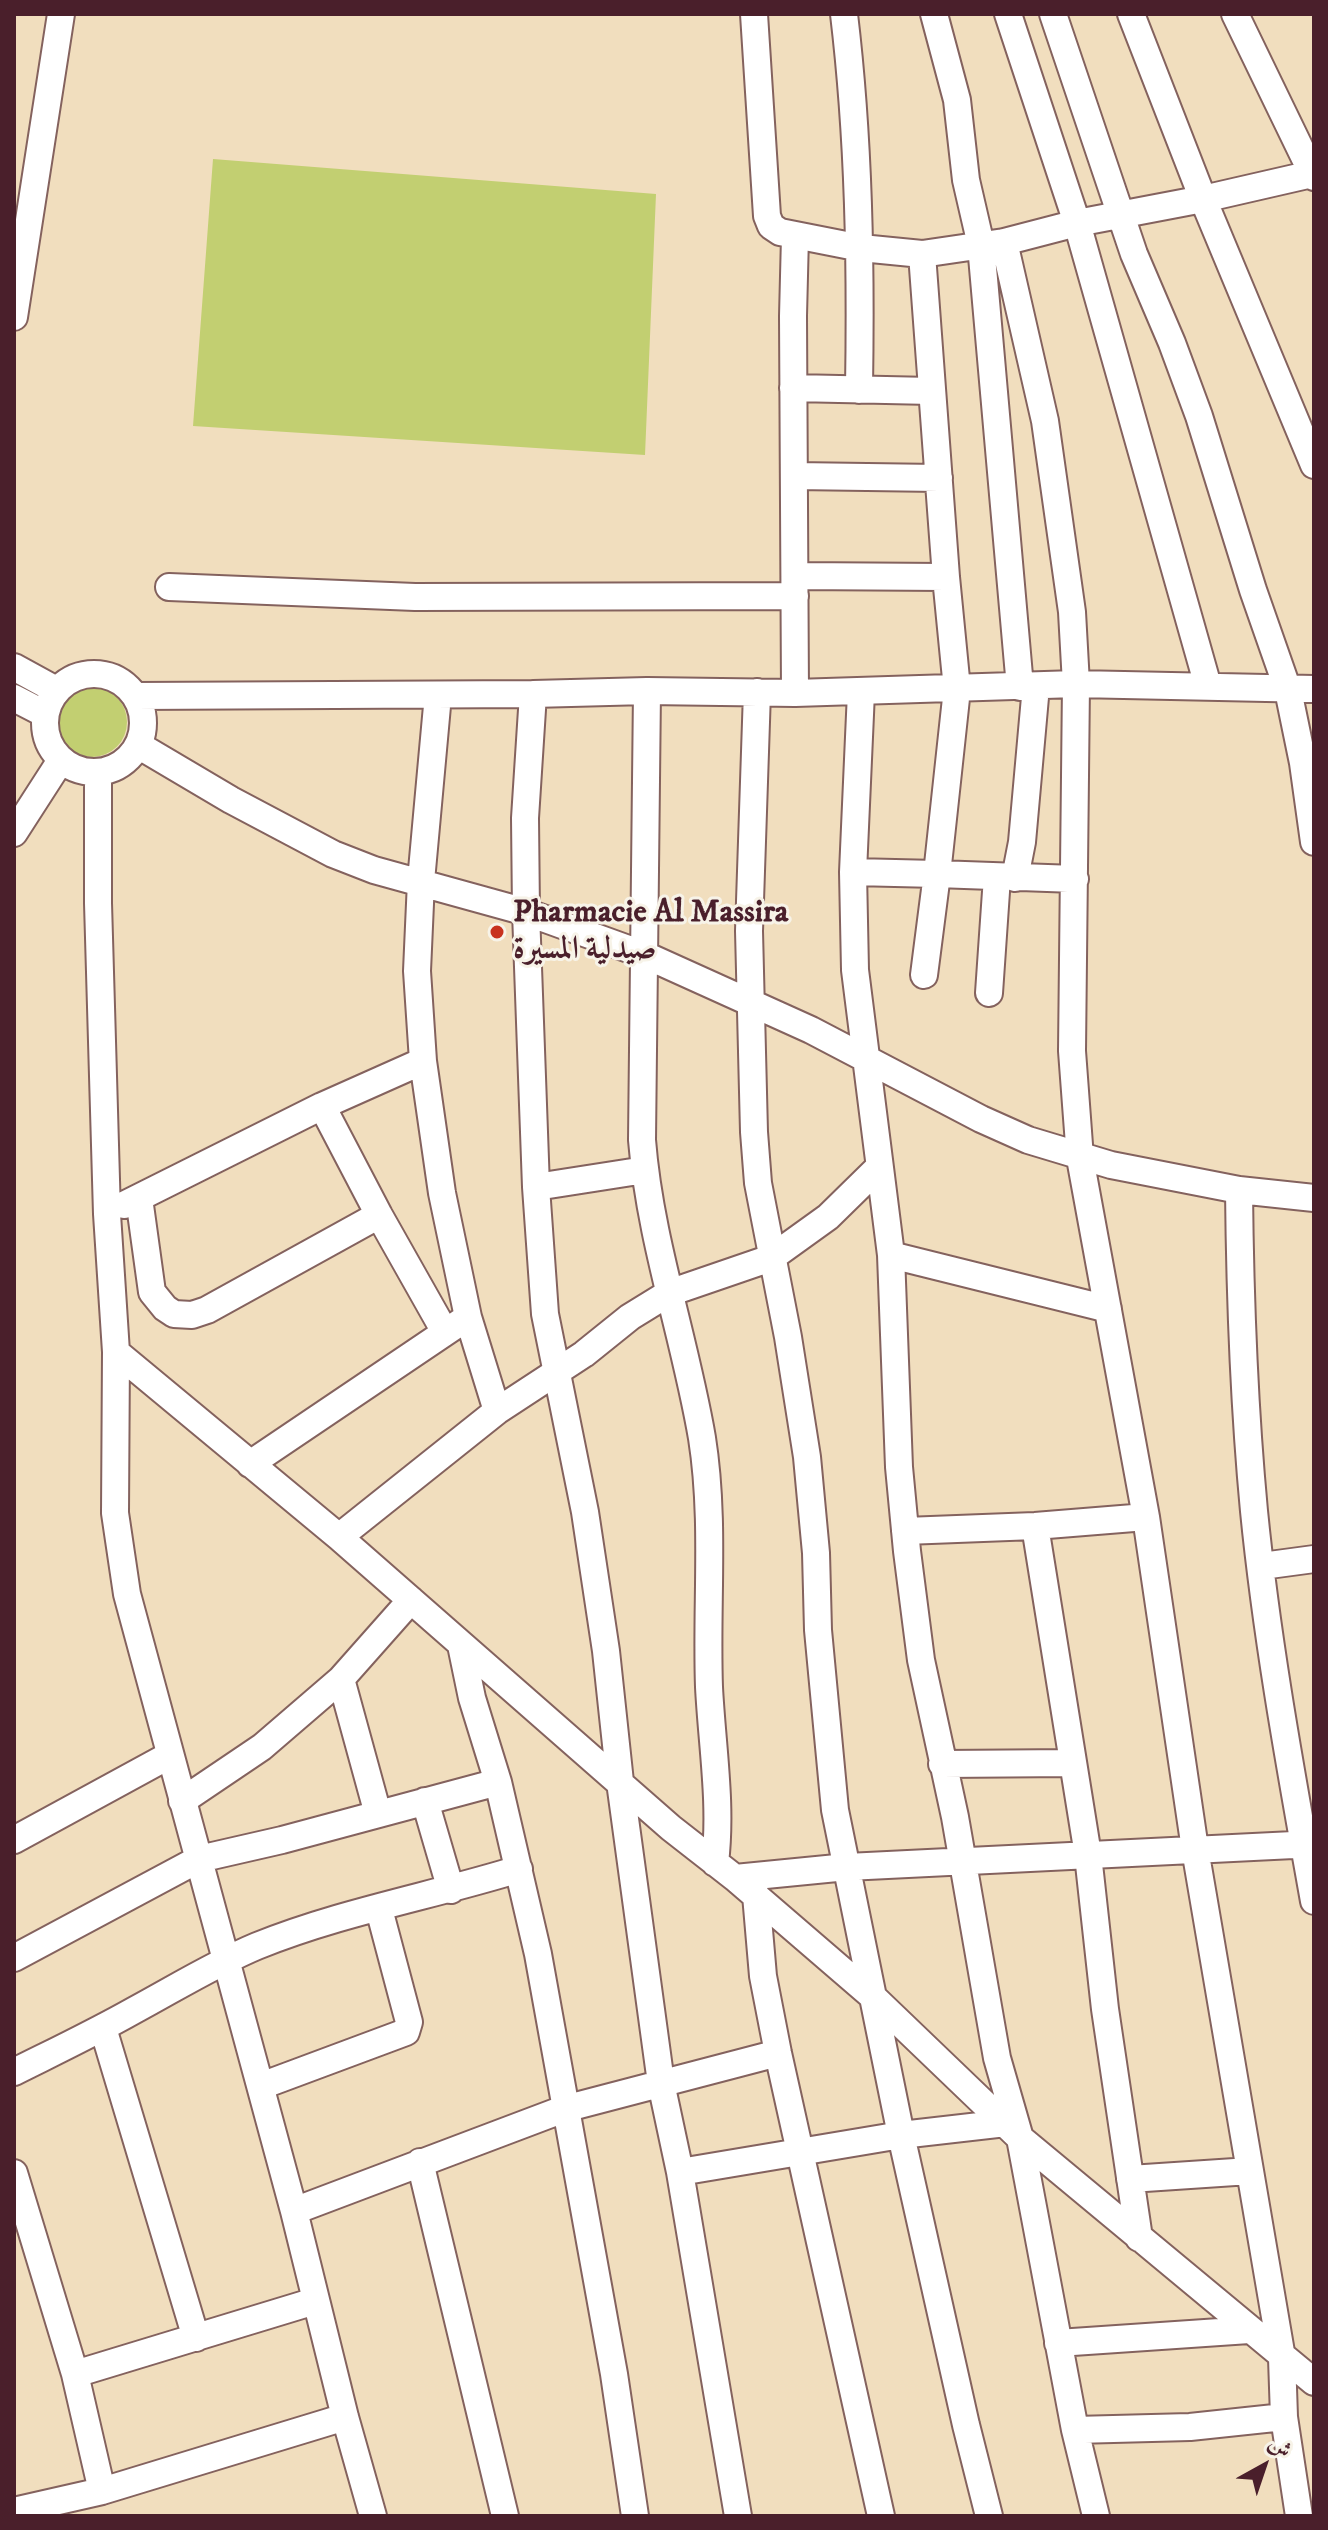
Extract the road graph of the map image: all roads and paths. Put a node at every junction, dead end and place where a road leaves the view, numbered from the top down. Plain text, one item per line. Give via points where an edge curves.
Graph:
1 (61, 14) edge
2 (754, 14) edge
3 (844, 14) edge
4 (934, 14) edge
5 (1008, 14) edge
6 (1053, 14) edge
7 (1131, 14) edge
8 (1235, 14) edge
9 (1078, 90) junction
10 (1036, 102) junction
11 (1304, 129) edge
12 (1313, 175) edge
13 (1203, 199) junction
14 (1119, 214) junction
15 (1077, 223) junction
16 (795, 236) junction
17 (992, 244) junction
18 (861, 248) junction
19 (922, 254) junction
20 (14, 317) edge
21 (793, 388) junction
22 (859, 390) junction
23 (932, 391) junction
24 (1314, 465) edge
25 (795, 476) junction
26 (939, 478) junction
27 (946, 577) junction
28 (795, 586) junction
29 (169, 587) dead end
30 (14, 667) edge
31 (1076, 684) junction
32 (1028, 686) junction
33 (1208, 686) junction
34 (957, 689) junction
35 (56, 690) junction
36 (1301, 690) edge
37 (647, 691) junction
38 (757, 692) junction
39 (861, 692) junction
40 (795, 693) junction
41 (533, 694) junction
42 (438, 695) junction
43 (135, 696) junction
44 (14, 698) edge
45 (45, 714) junction
46 (138, 745) junction
47 (61, 760) junction
48 (98, 773) junction
49 (14, 833) edge
50 (1314, 842) edge
51 (853, 872) junction
52 (937, 874) junction
53 (1006, 878) junction
54 (1075, 879) junction
55 (421, 881) junction
56 (526, 912) junction
57 (645, 955) junction
58 (924, 975) dead end
59 (989, 993) dead end
60 (749, 1000) junction
61 (865, 1058) junction
62 (423, 1061) junction
63 (322, 1106) junction
64 (1080, 1158) junction
65 (879, 1167) junction
66 (645, 1170) junction
67 (536, 1187) junction
68 (1239, 1190) junction
69 (139, 1198) junction
70 (1314, 1198) edge
71 (107, 1214) junction
72 (379, 1215) junction
73 (891, 1255) junction
74 (771, 1258) junction
75 (669, 1293) junction
76 (1108, 1309) junction
77 (468, 1317) junction
78 (445, 1332) junction
79 (116, 1352) junction
80 (555, 1372) junction
81 (497, 1411) junction
82 (250, 1464) junction
83 (1146, 1517) junction
84 (1035, 1526) junction
85 (905, 1531) junction
86 (339, 1537) junction
87 (1314, 1559) edge
88 (1262, 1566) junction
89 (411, 1600) junction
90 (461, 1645) junction
91 (341, 1679) junction
92 (170, 1755) junction
93 (1073, 1763) junction
94 (942, 1764) junction
95 (498, 1782) junction
96 (620, 1782) junction
97 (182, 1801) junction
98 (425, 1801) junction
99 (378, 1814) junction
100 (14, 1840) edge
101 (1309, 1844) edge
102 (1195, 1849) junction
103 (1088, 1855) junction
104 (199, 1859) junction
105 (962, 1861) junction
106 (847, 1867) junction
107 (519, 1869) junction
108 (725, 1870) junction
109 (451, 1890) junction
110 (756, 1895) junction
111 (1314, 1901) edge
112 (379, 1909) junction
113 (14, 1958) edge
114 (227, 1960) junction
115 (872, 1996) junction
116 (103, 2028) junction
117 (778, 2053) junction
118 (14, 2072) edge
119 (661, 2083) junction
120 (261, 2086) junction
121 (564, 2109) junction
122 (1013, 2130) junction
123 (901, 2135) junction
124 (801, 2151) junction
125 (420, 2162) junction
126 (1250, 2171) junction
127 (680, 2172) junction
128 (14, 2173) edge
129 (1130, 2179) junction
130 (294, 2211) junction
131 (1139, 2238) junction
132 (315, 2301) junction
133 (1249, 2330) junction
134 (196, 2338) junction
135 (1058, 2343) junction
136 (1282, 2358) junction
137 (75, 2374) junction
138 (1314, 2382) edge
139 (345, 2417) junction
140 (1284, 2417) junction
141 (1075, 2430) junction
142 (102, 2491) junction
143 (14, 2511) edge
144 (373, 2516) edge
145 (505, 2516) edge
146 (635, 2516) edge
147 (738, 2516) edge
148 (881, 2516) edge
149 (989, 2516) edge
150 (1096, 2516) edge
151 (1299, 2516) edge

1 - 20 street
2 - 16 street via 767,216 771,226
3 - 18 street
4 - 17 street via 957,100 966,180
5 - 10 street
6 - 9 street
7 - 13 street
8 - 11 street
9 - 10 street
9 - 14 street
10 - 15 street
11 - 12 street
12 - 13 street
13 - 14 street
13 - 24 street
14 - 15 street
14 - 36 street via 1199,416 1253,590
15 - 17 street
15 - 33 street
16 - 18 street
16 - 21 street
17 - 19 street
17 - 31 street via 1047,436 1072,612
17 - 32 street
18 - 19 street
18 - 22 street
19 - 23 street
21 - 22 street
21 - 25 street
22 - 23 street
23 - 26 street
25 - 26 street
25 - 28 street
26 - 27 street
27 - 28 street
27 - 34 street
28 - 29 street via 415,597
28 - 40 street
30 - 35 street
31 - 32 street
31 - 33 street
31 - 54 street
32 - 34 street
32 - 53 street via 1024,828
33 - 36 street
34 - 39 street
34 - 52 street
35 - 43 street via 68,680 97,673 112,677
35 - 45 street
36 - 50 street via 1301,751
37 - 38 street
37 - 41 street
37 - 57 street
38 - 40 street
38 - 60 street
39 - 40 street
39 - 51 street
41 - 42 street
41 - 56 street via 525,818
42 - 43 street
42 - 55 street
43 - 46 street via 142,710
44 - 45 street
45 - 47 street via 50,747
46 - 48 street via 118,767
46 - 55 street via 333,854
47 - 48 street
47 - 49 street
48 - 71 street
51 - 52 street
51 - 61 street via 855,970
52 - 53 street
52 - 58 street
53 - 54 street
53 - 59 street
54 - 64 street via 1072,1051
55 - 56 street
55 - 62 street via 417,971
56 - 57 street
56 - 67 street
57 - 60 street
57 - 66 street
60 - 61 street
60 - 74 street via 758,1183
61 - 64 street via 981,1119
61 - 65 street
62 - 63 street
62 - 77 street via 442,1193
63 - 69 street
63 - 72 street
64 - 68 street
64 - 76 street
65 - 73 street
65 - 74 street via 828,1217
66 - 67 street
66 - 75 street
67 - 80 street via 545,1314
68 - 70 street
68 - 88 street via 1245,1396
69 - 71 street
69 - 72 street via 152,1292 165,1308 181,1316 207,1310
71 - 79 street
72 - 78 street
73 - 76 street
73 - 85 street
74 - 75 street
74 - 106 street via 807,1457 828,1751
75 - 80 street
75 - 108 street via 702,1440 709,1686
76 - 83 street
77 - 78 street
77 - 81 street
78 - 82 street
79 - 82 street
79 - 92 street via 119,1554
80 - 81 street
80 - 96 street via 585,1512
81 - 86 street
82 - 86 street
83 - 84 street
83 - 102 street
84 - 85 street
84 - 93 street
85 - 94 street via 921,1660
86 - 89 street
87 - 88 street
88 - 101 street
89 - 90 street
89 - 91 street
90 - 95 street
90 - 96 street
91 - 97 street via 262,1747
91 - 99 street
92 - 97 street
92 - 100 street
93 - 94 street
93 - 103 street
94 - 105 street
95 - 98 street
95 - 107 street
96 - 108 street
96 - 119 street
97 - 104 street
98 - 99 street
98 - 109 street
99 - 104 street
101 - 102 street
101 - 111 street
102 - 103 street
102 - 126 street
103 - 105 street
103 - 129 street
104 - 113 street
104 - 114 street
105 - 106 street
105 - 122 street
106 - 108 street
106 - 115 street
107 - 109 street
107 - 121 street
108 - 110 street
109 - 112 street
110 - 115 street
110 - 117 street via 763,1976
112 - 114 street via 316,1925
112 - 120 street via 409,2022 406,2032
114 - 116 street
114 - 120 street
115 - 122 street
115 - 123 street
116 - 118 street
116 - 134 street
117 - 119 street
117 - 124 street
119 - 121 street
119 - 127 street
120 - 130 street
121 - 125 street
121 - 146 street
122 - 123 street
122 - 131 street
122 - 135 street
123 - 124 street
123 - 149 street
124 - 127 street
124 - 148 street
125 - 130 street
125 - 145 street
126 - 129 street
126 - 136 street
127 - 147 street
128 - 137 street
129 - 131 street
130 - 132 street
131 - 133 street
132 - 134 street
132 - 139 street
133 - 135 street
133 - 136 street
134 - 137 street
135 - 141 street
136 - 138 street
136 - 140 street
137 - 142 street
139 - 142 street
139 - 144 street
140 - 141 street via 1190,2427
140 - 151 street
141 - 150 street
142 - 143 street

